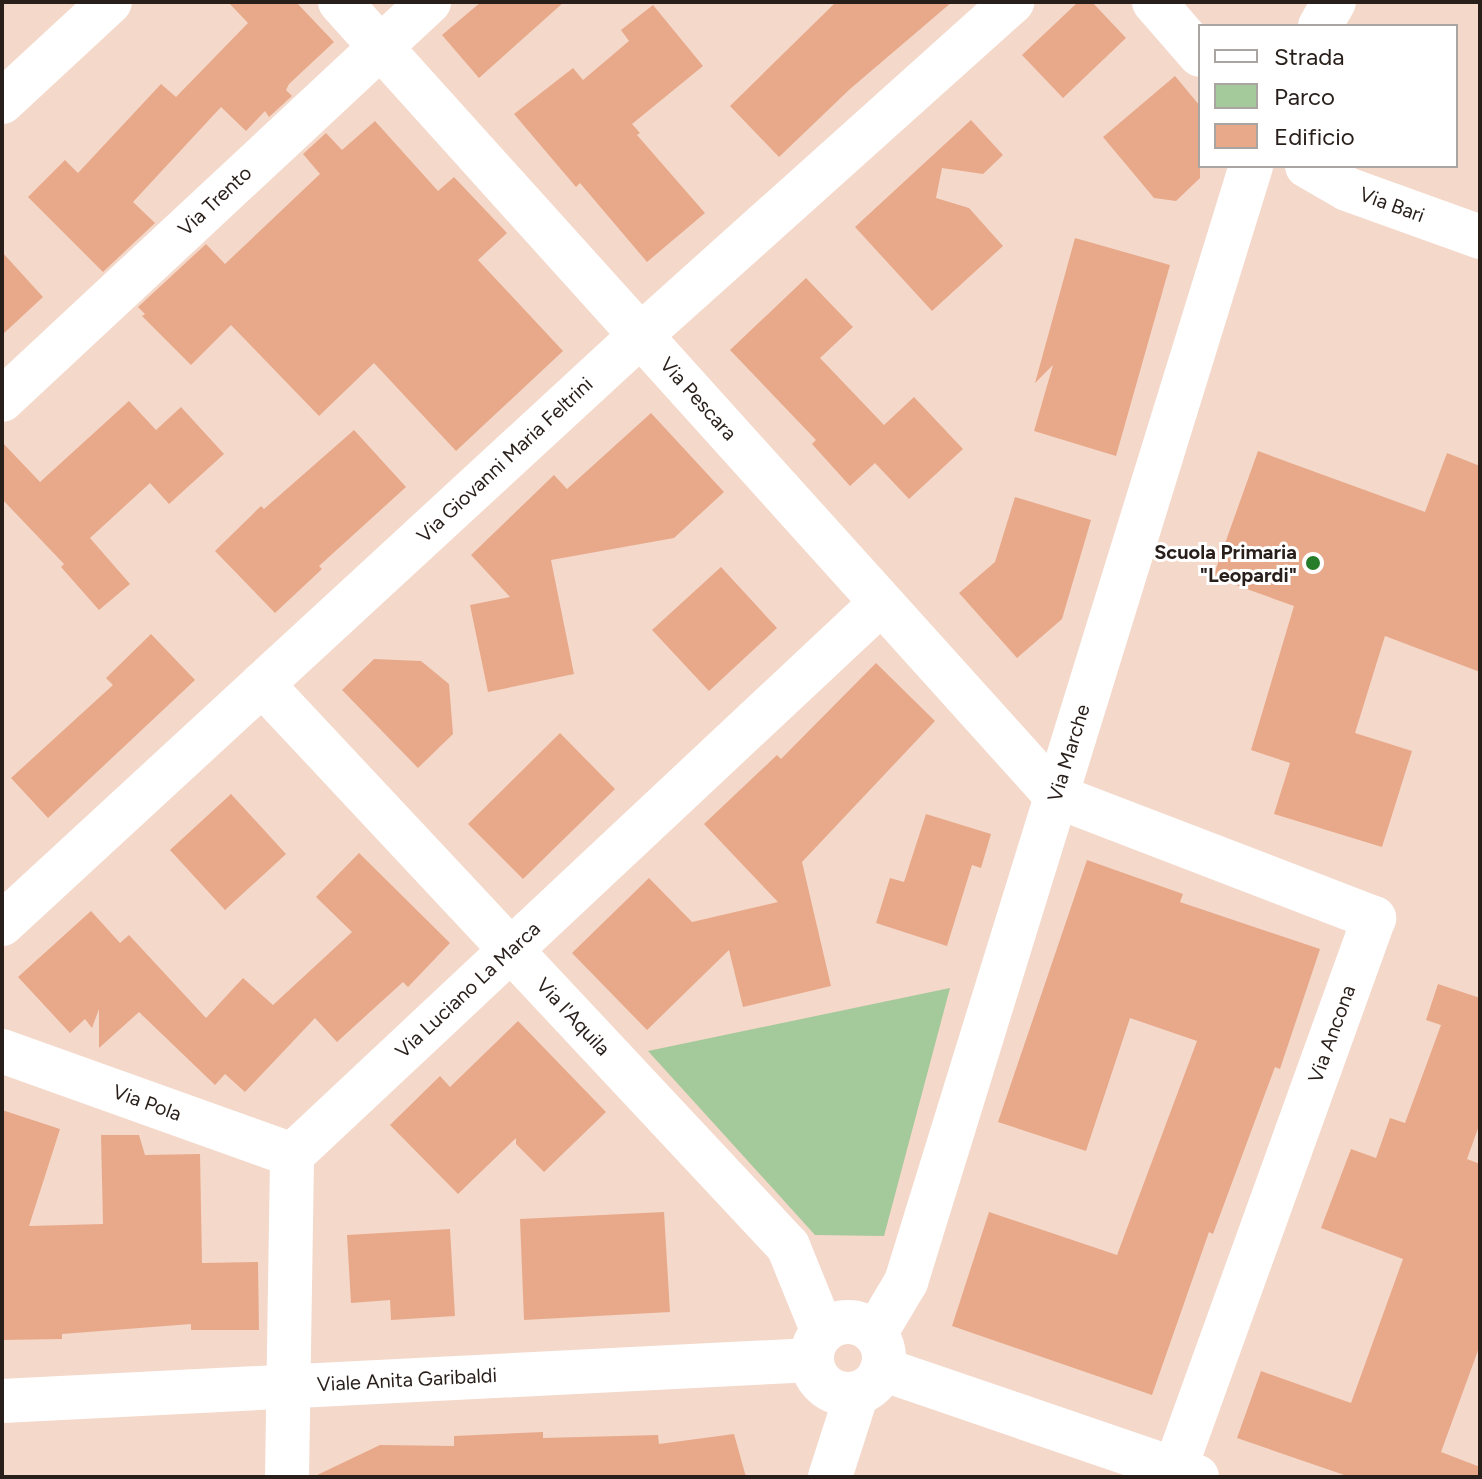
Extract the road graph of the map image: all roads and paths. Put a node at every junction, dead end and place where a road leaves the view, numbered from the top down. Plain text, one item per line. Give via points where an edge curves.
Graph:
1 (110, 2) edge
2 (340, 2) edge
3 (429, 2) edge
4 (1012, 2) edge
5 (1154, 2) edge
6 (1334, 2) edge
7 (1321, 24) edge
8 (381, 46) junction
9 (1198, 53) edge
10 (2, 102) edge
11 (1250, 168) edge
12 (1310, 168) edge
13 (1480, 237) edge
14 (641, 335) junction
15 (2, 400) edge
16 (880, 604) junction
17 (262, 684) junction
18 (1056, 796) junction
19 (2, 924) edge
20 (511, 950) junction
21 (2, 1051) edge
22 (292, 1155) junction
23 (818, 1346) junction
24 (871, 1365) junction
25 (289, 1386) junction
26 (2, 1401) edge
27 (1186, 1473) edge
28 (287, 1477) edge
29 (830, 1477) edge

1 - 10 street
2 - 8 street, Via Pescara
3 - 8 street, Via Trento
4 - 14 street, Via Giovanni Maria Feltrini
5 - 9 street
6 - 7 street
8 - 14 street, Via Pescara
8 - 15 street, Via Trento
11 - 18 street, Via Marche
12 - 13 street, Via Bari via 1347,189
14 - 16 street, Via Pescara
14 - 17 street, Via Giovanni Maria Feltrini
16 - 18 street, Via Pescara
16 - 20 street, Via Luciano La Marca
17 - 19 street, Via Giovanni Maria Feltrini
17 - 20 street, Via l'Aquila
18 - 24 street, Via Marche via 906,1282
18 - 27 street, Via Ancona via 1374,918
20 - 22 street, Via Luciano La Marca
20 - 23 street, Via l'Aquila via 788,1246
21 - 22 street, Via Pola
22 - 25 street
23 - 24 street via 844,1322 866,1327
23 - 24 street via 814,1370 827,1387 846,1394
23 - 25 street, Viale Anita Garibaldi
24 - 27 street
24 - 29 street, Via Marche
25 - 26 street, Viale Anita Garibaldi
25 - 28 street

